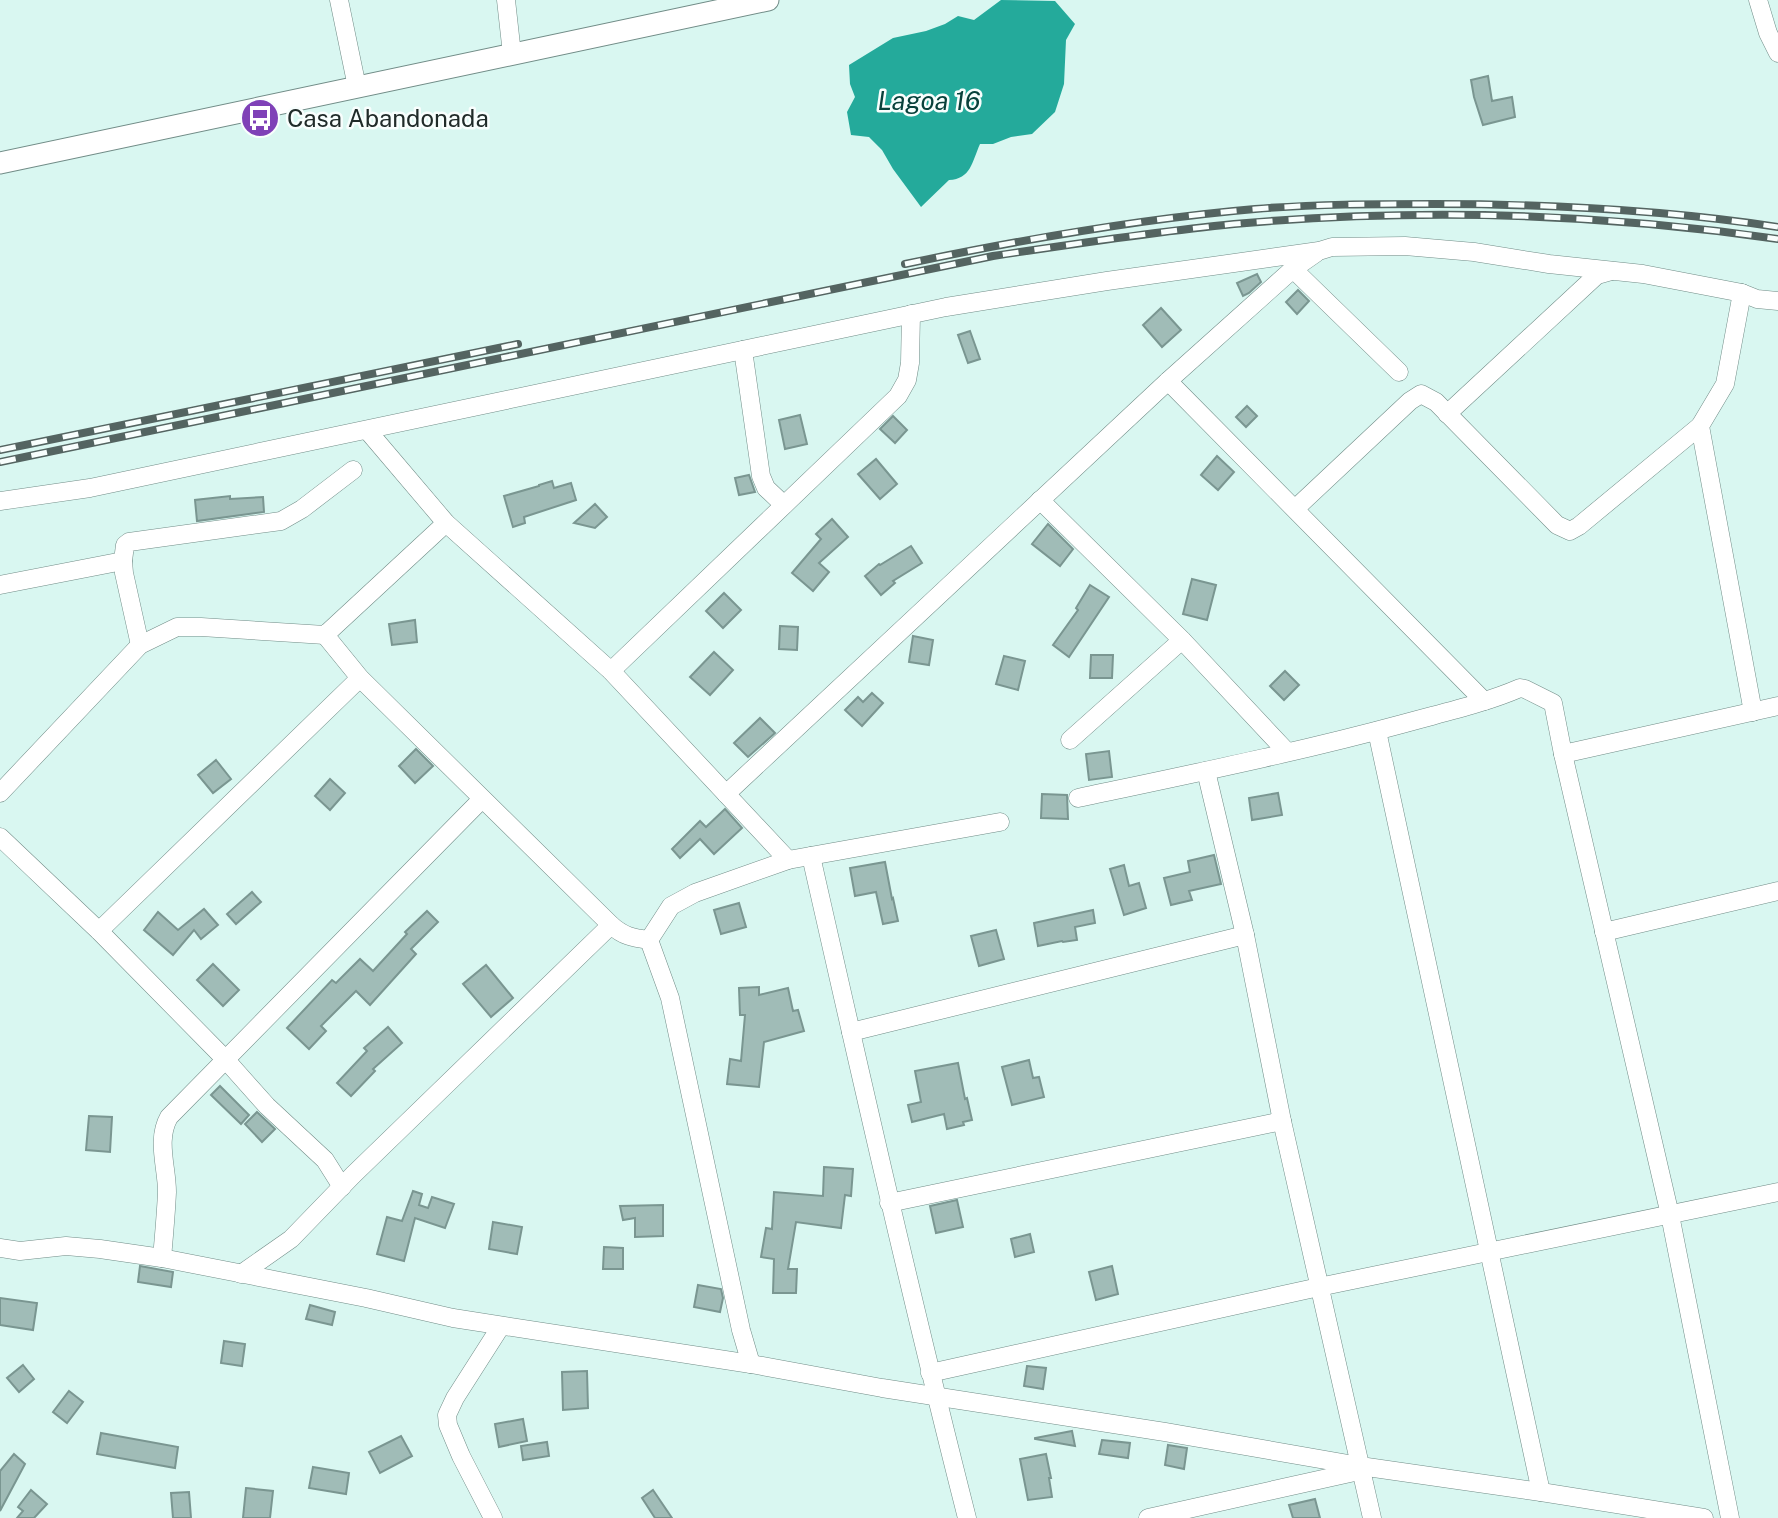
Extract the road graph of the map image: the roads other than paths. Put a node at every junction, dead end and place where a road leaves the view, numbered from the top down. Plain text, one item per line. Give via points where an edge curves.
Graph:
1 (339, 0) edge
2 (506, 0) edge
3 (768, 0) edge
4 (1758, 0) edge
5 (1778, 53) edge
6 (512, 54) junction
7 (357, 88) junction
8 (0, 163) edge
9 (1319, 251) junction
10 (1293, 269) junction
11 (1611, 271) junction
12 (1742, 293) junction
13 (1778, 301) edge
14 (911, 314) junction
15 (743, 350) junction
16 (1399, 372) dead end
17 (1168, 381) junction
18 (1447, 414) junction
19 (1700, 426) junction
20 (367, 430) junction
21 (353, 470) dead end
22 (1040, 500) junction
23 (0, 501) edge
24 (784, 505) junction
25 (1296, 508) junction
26 (446, 523) junction
27 (123, 561) junction
28 (0, 586) edge
29 (325, 635) junction
30 (1182, 640) junction
31 (140, 645) junction
32 (611, 671) junction
33 (360, 678) junction
34 (1484, 701) junction
35 (1778, 706) edge
36 (1753, 712) junction
37 (1377, 731) junction
38 (1070, 740) dead end
39 (1287, 752) junction
40 (1563, 754) junction
41 (1206, 771) junction
42 (0, 793) edge
43 (726, 794) junction
44 (1078, 798) dead end
45 (482, 799) junction
46 (1000, 822) dead end
47 (0, 837) edge
48 (811, 856) junction
49 (788, 860) junction
50 (1777, 895) edge
51 (611, 925) junction
52 (99, 931) junction
53 (1604, 932) junction
54 (1245, 936) junction
55 (649, 940) junction
56 (851, 1032) junction
57 (226, 1060) junction
58 (1282, 1121) junction
59 (325, 1160) junction
60 (363, 1165) junction
61 (342, 1187) junction
62 (1778, 1192) edge
63 (889, 1203) junction
64 (1670, 1215) junction
65 (0, 1248) edge
66 (1490, 1252) junction
67 (162, 1258) junction
68 (241, 1275) junction
69 (1319, 1287) junction
70 (501, 1326) junction
71 (742, 1334) junction
72 (722, 1360) junction
73 (751, 1364) junction
74 (930, 1373) junction
75 (936, 1396) junction
76 (1361, 1468) junction
77 (1541, 1492) junction
78 (493, 1518) edge
79 (967, 1518) edge
80 (1148, 1518) edge
81 (1373, 1518) edge
82 (1704, 1518) edge
83 (1730, 1518) edge

1 - 7 street
2 - 6 street
3 - 6 street
4 - 5 street
6 - 7 street
7 - 8 street
9 - 10 street
9 - 11 street via 1405,246
9 - 14 street
10 - 16 street
10 - 17 street
11 - 12 street
11 - 18 street via 1597,275
12 - 13 street
12 - 19 street via 1725,384
14 - 15 street
14 - 24 street via 910,363 898,396
15 - 20 street
15 - 24 street via 761,476 766,488
17 - 22 street
17 - 25 street
18 - 19 street via 1557,525 1570,531
18 - 25 street via 1421,394
19 - 36 street
20 - 23 street via 90,488
20 - 26 street
21 - 27 street via 287,519 129,542
22 - 30 street
22 - 43 street
24 - 32 street
25 - 34 street
26 - 29 street
26 - 32 street
27 - 28 street
27 - 31 street
29 - 31 street via 177,626
29 - 33 street
30 - 38 street
30 - 39 street
31 - 42 street
32 - 43 street
33 - 45 street
33 - 52 street
34 - 37 street
34 - 40 street via 1520,688 1553,703
35 - 36 street
36 - 40 street
37 - 39 street
37 - 66 street
39 - 41 street
40 - 53 street
41 - 44 street
41 - 54 street
43 - 49 street
45 - 51 street
45 - 57 street
46 - 48 street
47 - 52 street
48 - 49 street
48 - 56 street
49 - 55 street via 671,906
50 - 53 street
51 - 55 street via 630,937
51 - 60 street
52 - 57 street
53 - 64 street
54 - 56 street
54 - 58 street
55 - 71 street via 670,998
56 - 63 street
57 - 59 street
57 - 67 street via 165,1124
58 - 63 street
58 - 69 street
59 - 60 street
59 - 61 street
60 - 61 street
61 - 68 street via 291,1239
62 - 64 street
63 - 74 street
64 - 66 street
64 - 83 street
65 - 67 street via 100,1249
66 - 69 street
66 - 77 street
67 - 68 street
68 - 70 street
69 - 74 street
69 - 76 street
70 - 72 street
70 - 78 street via 447,1415 461,1456
71 - 72 street
71 - 73 street
72 - 73 street
73 - 75 street
74 - 75 street
75 - 76 street
75 - 79 street
76 - 77 street
76 - 80 street
76 - 81 street
77 - 82 street

